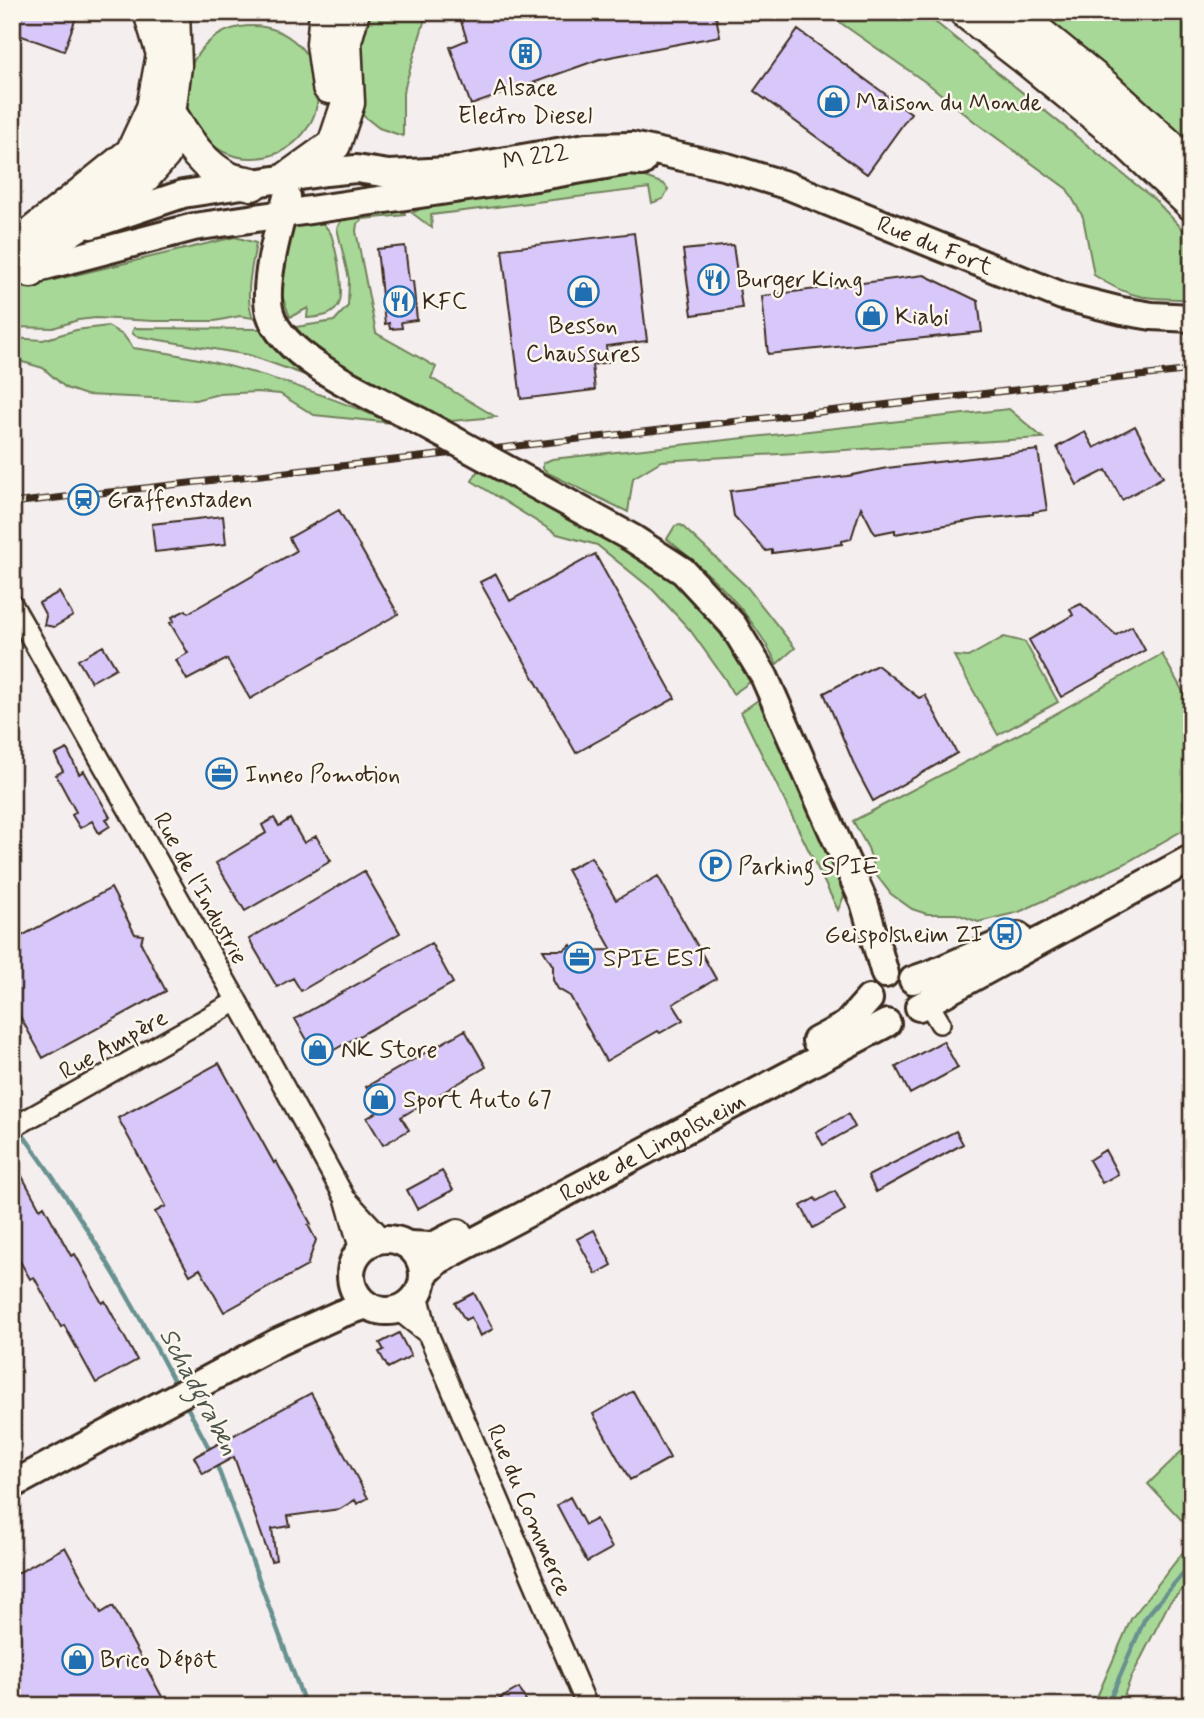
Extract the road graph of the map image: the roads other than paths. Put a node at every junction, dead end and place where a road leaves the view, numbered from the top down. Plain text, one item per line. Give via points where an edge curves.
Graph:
1 (138, 12) edge
2 (150, 12) edge
3 (173, 12) edge
4 (326, 12) edge
5 (353, 12) edge
6 (966, 12) edge
7 (1013, 12) edge
8 (1030, 12) edge
9 (169, 112) junction
10 (680, 156) junction
11 (1192, 167) edge
12 (288, 178) junction
13 (252, 184) junction
14 (1192, 204) edge
15 (283, 213) junction
16 (63, 234) junction
17 (17, 255) edge
18 (1192, 318) edge
19 (12, 604) edge
20 (1192, 850) edge
21 (1192, 858) edge
22 (885, 974) junction
23 (913, 979) junction
24 (869, 999) junction
25 (237, 1001) junction
26 (929, 1011) junction
27 (887, 1023) junction
28 (17, 1125) edge
29 (372, 1245) junction
30 (409, 1245) junction
31 (351, 1282) junction
32 (413, 1293) junction
33 (367, 1305) junction
34 (278, 1342) junction
35 (12, 1485) edge
36 (587, 1706) edge

1 - 17 highway via 150,55 141,99 119,147
2 - 17 highway via 163,54 153,108 132,153 24,240
3 - 9 highway via 175,66
4 - 12 highway via 323,44 329,83 325,125
5 - 12 highway via 345,41 348,103 334,145
6 - 14 highway via 1118,134
7 - 11 highway
8 - 11 highway via 1169,131
9 - 13 highway via 206,161 230,179
9 - 16 highway via 164,154 132,190
10 - 12 main road, M 222 via 618,145 449,171 389,174 356,169
10 - 15 main road, M 222 via 664,163 629,161
10 - 18 main road, Rue du Fort / M 222 via 789,186 1062,296 1122,311
12 - 13 main road, M 222
12 - 15 main road
13 - 16 main road, M 222 via 183,194
15 - 17 main road
15 - 22 main road, bridge via 268,285 272,319 289,345 307,360 632,538 683,571 733,625 768,683 864,902
16 - 17 highway
19 - 25 street, Rue de l'Industrie
20 - 23 main road via 1066,918
21 - 26 main road
22 - 23 main road via 900,972
22 - 24 main road via 873,984
23 - 26 main road
24 - 27 main road via 874,1014
24 - 30 main road, Route de Lingolsheim via 846,1025 433,1247
25 - 28 street, Rue Ampère
25 - 29 street, Rue de l'Industrie
26 - 27 main road via 903,1024
27 - 32 main road, Route de Lingolsheim via 439,1260
29 - 30 main road via 401,1241
29 - 31 main road via 354,1260
30 - 32 main road via 417,1253
31 - 33 main road
31 - 34 main road
32 - 33 main road via 387,1312
32 - 36 street, Rue du Commerce
33 - 34 main road
34 - 35 main road

